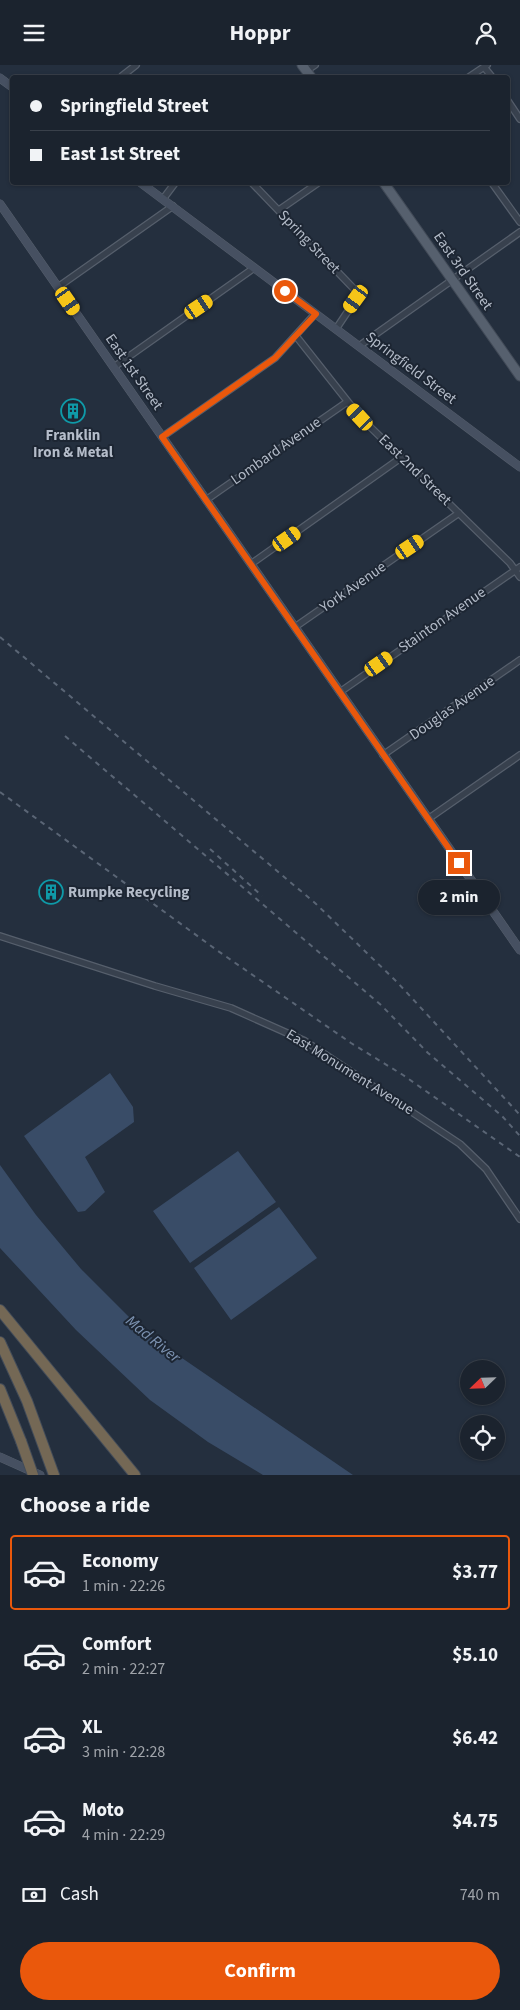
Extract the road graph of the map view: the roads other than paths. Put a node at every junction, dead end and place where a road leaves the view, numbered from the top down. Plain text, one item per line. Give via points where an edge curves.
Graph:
1 (136, 65) edge
2 (314, 65) edge
3 (486, 66) edge
4 (307, 73) edge
5 (123, 75) edge
6 (472, 75) edge
7 (510, 106) edge
8 (520, 119) edge
9 (144, 185) edge
10 (174, 185) edge
11 (254, 185) edge
12 (315, 185) edge
13 (385, 185) edge
14 (493, 185) edge
15 (163, 199) junction
16 (0, 204) edge
17 (173, 207) junction
18 (279, 210) junction
19 (520, 222) edge
20 (520, 232) edge
21 (254, 268) junction
22 (452, 279) junction
23 (58, 287) junction
24 (316, 314) junction
25 (336, 329) junction
26 (296, 336) junction
27 (359, 346) junction
28 (114, 367) junction
29 (520, 376) edge
30 (347, 402) junction
31 (162, 437) junction
32 (402, 457) junction
33 (520, 467) edge
34 (206, 500) junction
35 (459, 513) junction
36 (251, 564) junction
37 (518, 568) edge
38 (520, 577) edge
39 (295, 627) junction
40 (520, 660) edge
41 (340, 692) junction
42 (384, 755) junction
43 (520, 755) edge
44 (428, 819) junction
45 (0, 936) edge
46 (520, 950) edge
47 (520, 1219) edge
48 (0, 1310) edge
49 (0, 1342) edge
50 (0, 1389) edge
51 (0, 1457) edge
52 (33, 1475) edge
53 (40, 1475) edge
54 (54, 1475) edge
55 (135, 1475) edge

1 - 5 street
2 - 4 street
3 - 6 street
7 - 8 street
9 - 15 main road, Springfield Street
10 - 15 street
11 - 18 street, Spring Street
12 - 18 street
13 - 22 main road, East 3rd Street
14 - 19 street
15 - 17 main road, Springfield Street
16 - 23 main road, East 1st Street
17 - 21 main road, Springfield Street
17 - 23 street
18 - 25 street, Spring Street via 356,291 356,299
20 - 22 street
21 - 24 main road, Springfield Street
21 - 28 street
22 - 27 street
22 - 29 main road, East 3rd Street
23 - 28 main road, East 1st Street
24 - 25 main road, Springfield Street
24 - 26 street
25 - 27 main road, Springfield Street
26 - 30 street, East 2nd Street
26 - 31 street via 267,364
27 - 33 main road, Springfield Street
28 - 31 main road, East 1st Street
30 - 32 street, East 2nd Street
30 - 34 street, Lombard Avenue
31 - 34 main road, East 1st Street
32 - 35 street, East 2nd Street
32 - 36 street
34 - 36 main road, East 1st Street
35 - 37 street, East 2nd Street
35 - 39 street, York Avenue
36 - 39 main road, East 1st Street
37 - 38 street, East 2nd Street
37 - 41 street, Stainton Avenue
39 - 41 main road, East 1st Street
40 - 42 street, Douglas Avenue
41 - 42 main road, East 1st Street
42 - 44 main road, East 1st Street
43 - 44 street
44 - 46 main road, East 1st Street
45 - 47 street, East Monument Avenue via 231,1008 305,1041 460,1144 486,1169
48 - 55 highway
49 - 54 highway via 27,1401
50 - 52 highway, bridge
51 - 53 main road

